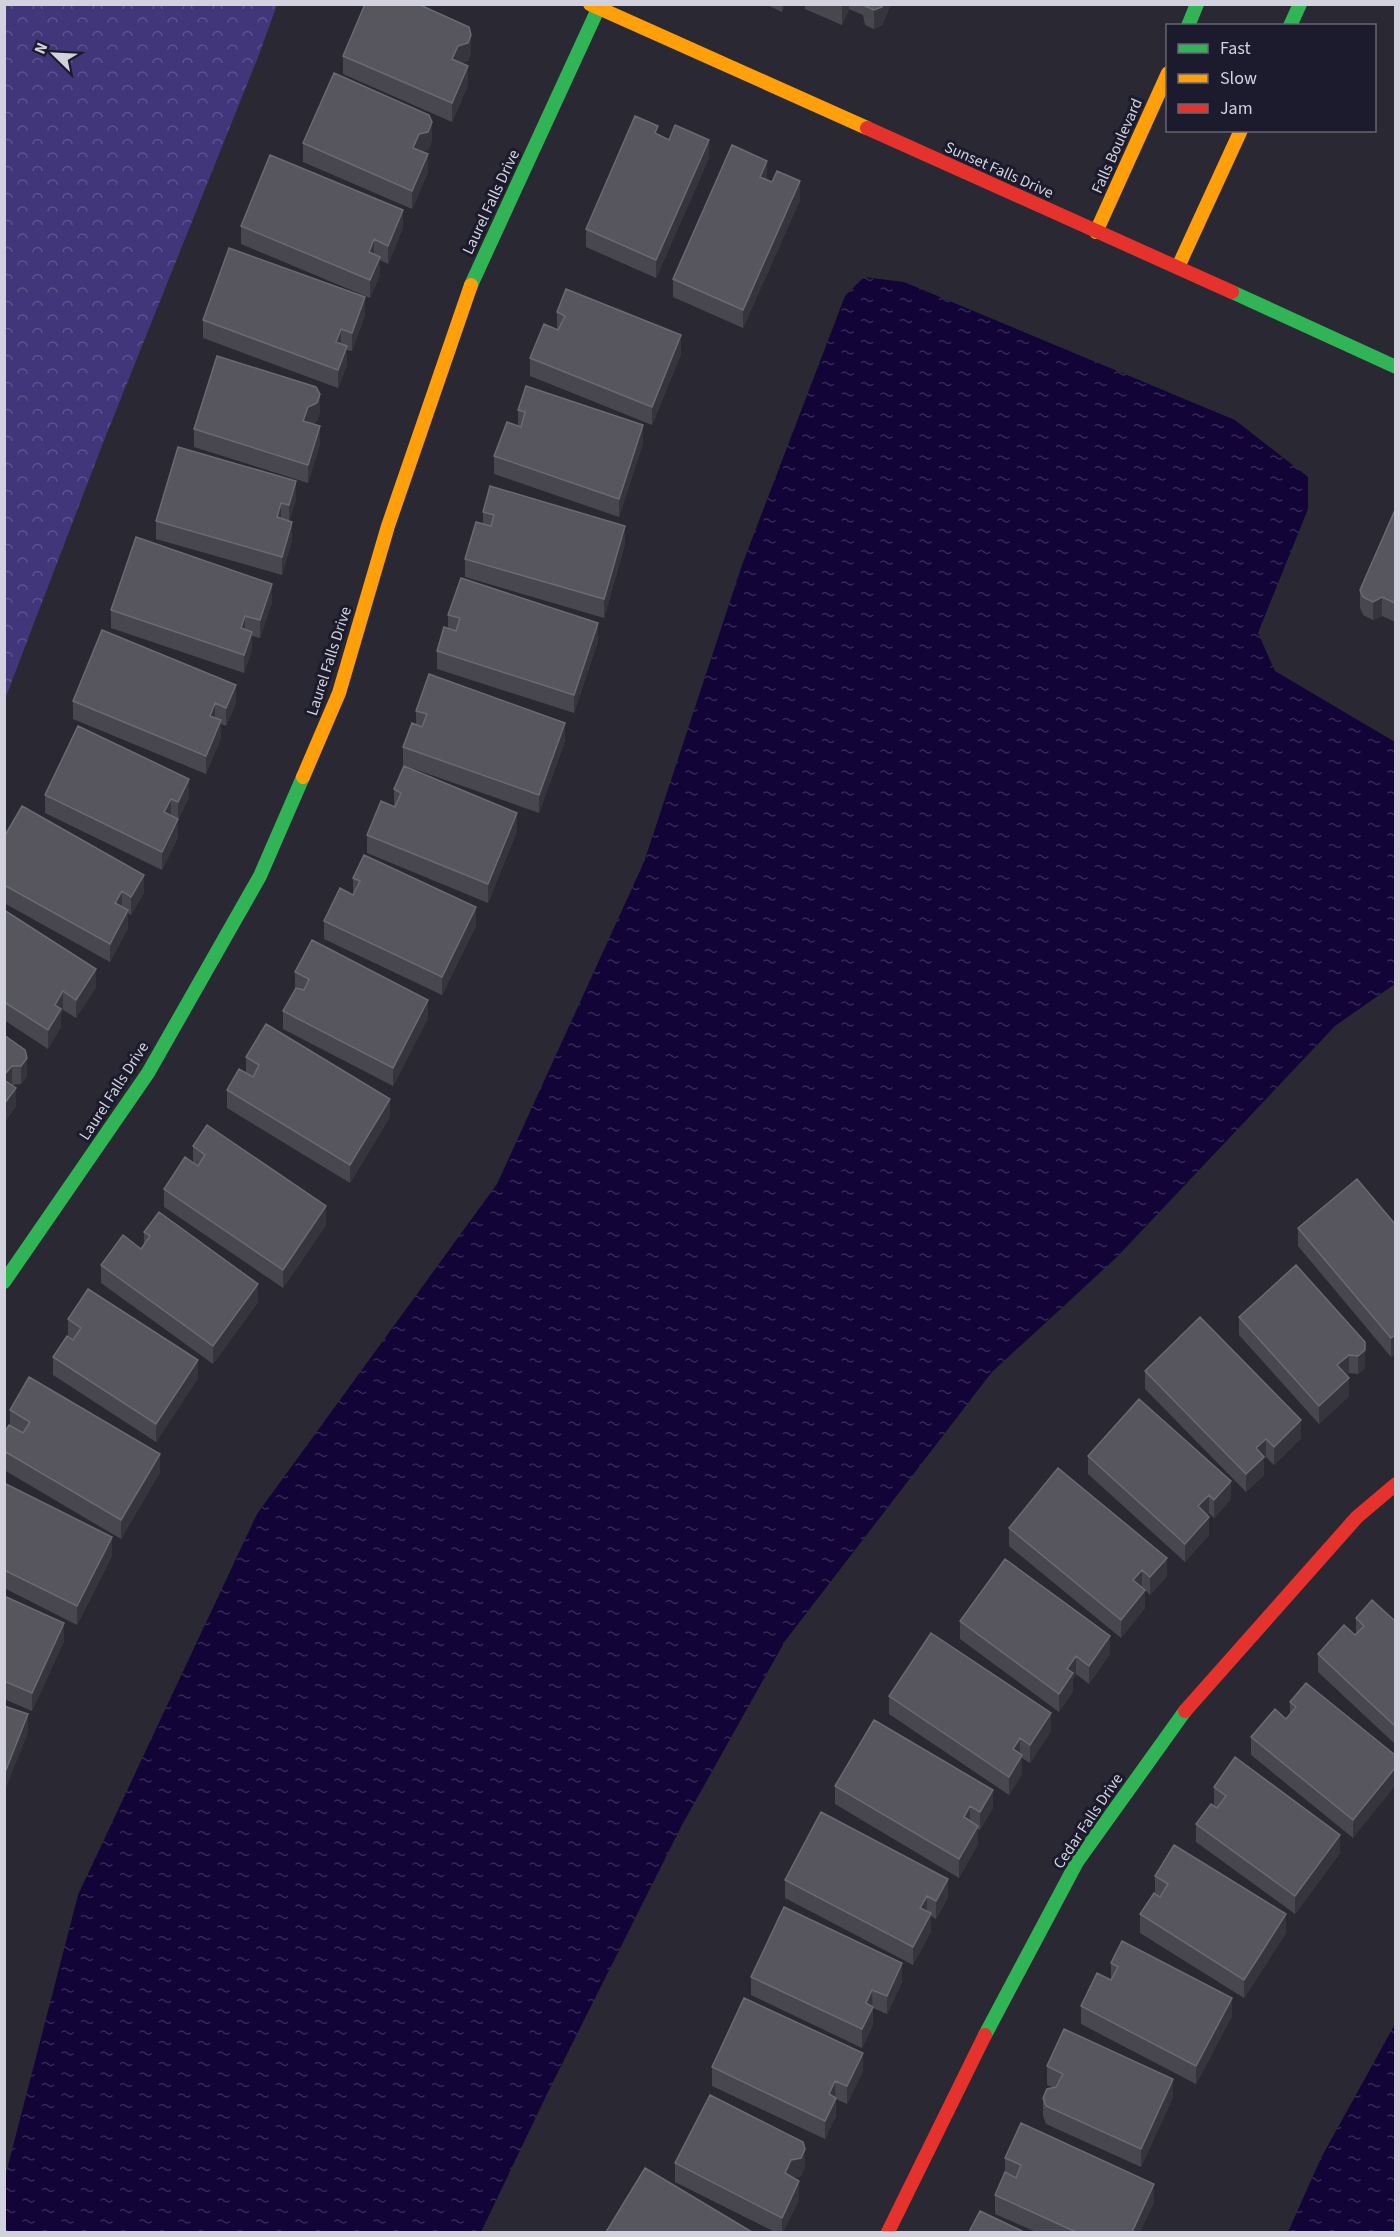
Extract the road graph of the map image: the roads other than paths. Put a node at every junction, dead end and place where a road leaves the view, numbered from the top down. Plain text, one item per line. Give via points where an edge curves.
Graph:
1 (1197, 4) edge
2 (1300, 4) edge
3 (594, 7) edge
4 (1189, 24) edge
5 (1291, 24) edge
6 (1166, 75) edge
7 (1240, 132) edge
8 (1096, 231) junction
9 (1178, 267) junction
10 (1395, 367) edge
11 (4, 1282) edge
12 (1395, 1484) edge
13 (888, 2232) edge

1 - 4 street
2 - 5 street
3 - 8 street, Sunset Falls Drive
3 - 11 street, Laurel Falls Drive via 469,289 388,526 339,693 260,876 148,1073
6 - 8 street, Falls Boulevard
7 - 9 street
8 - 9 street, Sunset Falls Drive
9 - 10 street, Sunset Falls Drive
12 - 13 street, Cedar Falls Drive via 1357,1517 1194,1699 1077,1862 971,2061

